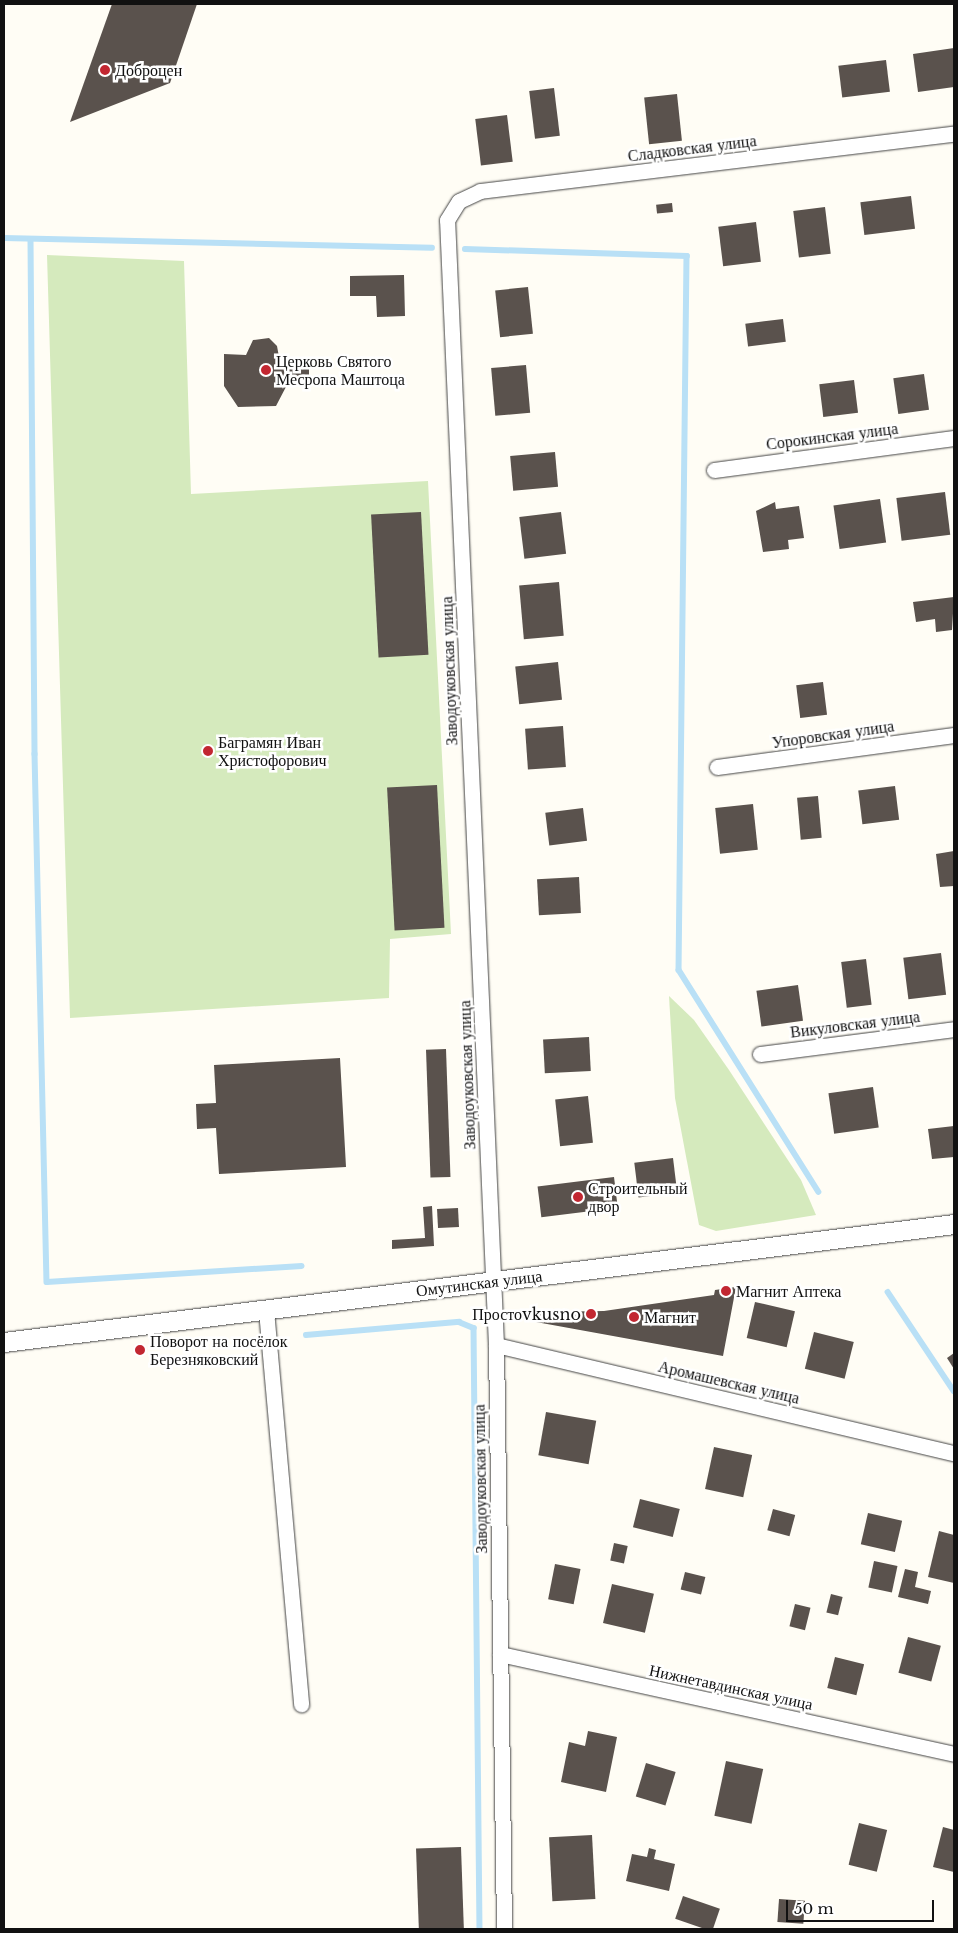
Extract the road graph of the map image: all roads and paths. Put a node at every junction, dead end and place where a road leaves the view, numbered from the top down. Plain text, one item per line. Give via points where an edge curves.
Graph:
1 (954, 134) edge
2 (448, 220) joint
3 (954, 438) edge
4 (714, 470) dead end
5 (954, 735) edge
6 (717, 767) dead end
7 (954, 1029) edge
8 (760, 1054) dead end
9 (954, 1224) edge
10 (493, 1281) junction
11 (266, 1310) junction
12 (4, 1329) edge
13 (50, 1337) junction
14 (4, 1342) edge
15 (496, 1345) junction
16 (4, 1352) edge
17 (954, 1453) edge
18 (500, 1654) junction
19 (301, 1704) dead end
20 (954, 1754) edge
21 (504, 1929) edge

1 - 2 street, Сладковская улица via 480,192 459,201
2 - 10 street, Заводоуковская улица
3 - 4 street, Сорокинская улица
5 - 6 street, Упоровская улица
7 - 8 street, Викуловская улица
9 - 10 street, Омутинская улица
10 - 11 street, Омутинская улица
10 - 15 street, Заводоуковская улица
11 - 13 street, Омутинская улица
11 - 19 street
12 - 13 street
13 - 14 street, Омутинская улица
13 - 16 street
15 - 17 street, Аромашевская улица
15 - 18 street, Заводоуковская улица
18 - 20 street, Нижнетавдинская улица
18 - 21 street, Заводоуковская улица

